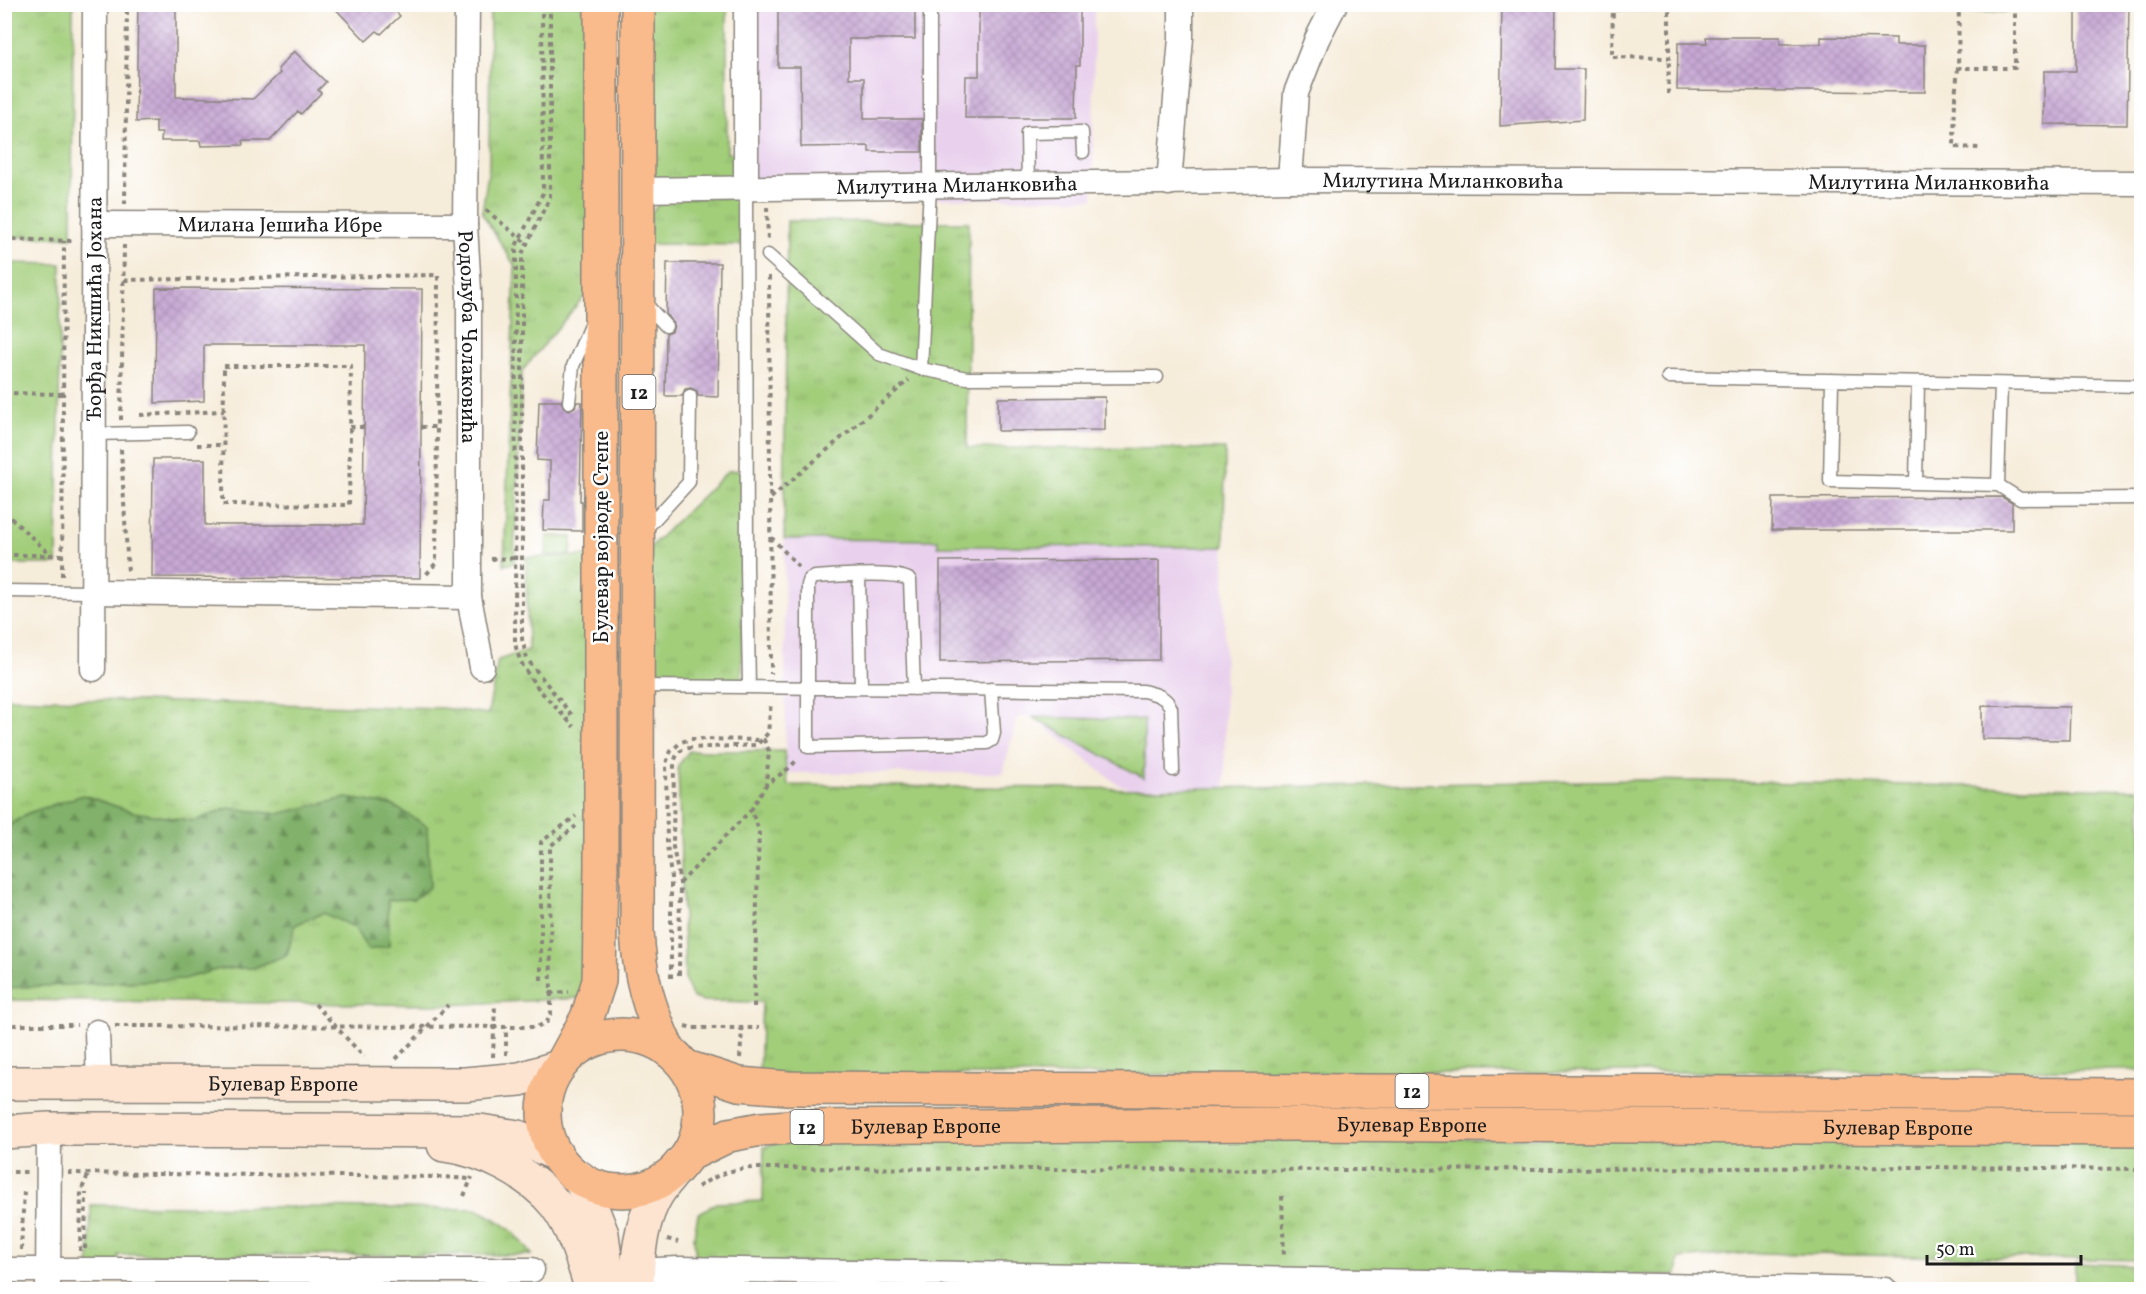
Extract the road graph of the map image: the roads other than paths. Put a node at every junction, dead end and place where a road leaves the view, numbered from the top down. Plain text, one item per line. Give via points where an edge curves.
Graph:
1 (95, 4) edge
2 (467, 4) edge
3 (601, 4) edge
4 (638, 4) edge
5 (746, 4) edge
6 (930, 4) edge
7 (1181, 4) edge
8 (1335, 4) edge
9 (1083, 152) dead end
10 (1290, 180) junction
11 (1169, 183) junction
12 (2142, 183) edge
13 (1028, 186) junction
14 (930, 187) junction
15 (756, 189) junction
16 (639, 190) junction
17 (94, 224) junction
18 (465, 225) junction
19 (768, 255) road end
20 (639, 296) junction
21 (601, 300) junction
22 (666, 326) dead end
23 (921, 369) junction
24 (1157, 377) dead end
25 (1668, 377) dead end
26 (1832, 380) junction
27 (1918, 382) junction
28 (2001, 384) junction
29 (2142, 386) edge
30 (690, 396) dead end
31 (569, 402) dead end
32 (188, 432) dead end
33 (93, 434) junction
34 (1916, 483) junction
35 (1998, 485) junction
36 (2142, 498) edge
37 (638, 537) junction
38 (859, 575) junction
39 (4, 591) edge
40 (469, 597) junction
41 (93, 603) junction
42 (482, 667) dead end
43 (93, 669) dead end
44 (638, 686) junction
45 (749, 687) junction
46 (808, 688) junction
47 (861, 688) junction
48 (914, 688) junction
49 (991, 689) junction
50 (1173, 770) dead end
51 (98, 1028) road end
52 (678, 1047) junction
53 (561, 1065) junction
54 (4, 1083) edge
55 (99, 1083) junction
56 (2142, 1095) edge
57 (49, 1129) junction
58 (2142, 1129) edge
59 (269, 1130) junction
60 (4, 1132) edge
61 (556, 1154) junction
62 (688, 1169) junction
63 (580, 1178) junction
64 (12, 1270) edge
65 (532, 1270) dead end
66 (48, 1280) edge
67 (637, 1280) edge
68 (1272, 1283) edge
69 (592, 1290) edge
70 (609, 1290) edge
71 (1885, 1290) edge

1 - 17 street, Ђорђа Никшића Јохана
2 - 18 street, Родољуба Чолаковића
3 - 21 main road, Булевар војводе Степе / 12
4 - 16 main road, Булевар војводе Степе / 12
5 - 15 street
6 - 14 lane
7 - 11 street
8 - 10 street via 1296,93
9 - 13 lane via 1082,132 1027,133
10 - 11 street, Милутина Миланковића
10 - 12 street, Милутина Миланковића
11 - 13 street, Милутина Миланковића
13 - 14 street, Милутина Миланковића
14 - 15 street, Милутина Миланковића
14 - 23 lane
15 - 16 street, Милутина Миланковића
15 - 45 lane via 747,567
16 - 20 main road, Булевар војводе Степе / 12
17 - 18 street, Милана Јешића Ибре
17 - 33 street, Ђорђа Никшића Јохана
18 - 40 street, Родољуба Чолаковића via 469,303
19 - 23 lane via 879,354
20 - 22 lane
20 - 37 main road, Булевар војводе Степе / 12
21 - 31 lane via 573,366
21 - 53 main road, Булевар војводе Степе / 12 via 595,489 599,981 586,1018
23 - 24 lane via 967,378
25 - 26 lane
26 - 27 lane
26 - 34 lane via 1830,481
27 - 28 lane
27 - 34 lane
28 - 29 lane
28 - 35 lane
30 - 37 lane via 689,482
32 - 33 lane
33 - 41 street, Ђорђа Никшића Јохана
34 - 35 lane
35 - 36 lane via 2020,499
37 - 44 main road, Булевар војводе Степе / 12
38 - 46 lane via 810,579
38 - 47 lane
38 - 48 lane via 901,576 910,580
39 - 41 lane via 62,592
40 - 41 street
40 - 42 street, Родољуба Чолаковића
41 - 43 street, Ђорђа Никшића Јохана
44 - 45 lane
44 - 52 main road, Булевар војводе Степе / 12 via 638,959 653,1018
45 - 46 lane
46 - 47 lane
46 - 49 lane via 808,747 987,744 994,733
47 - 48 lane
48 - 49 lane
49 - 50 lane via 1143,691 1162,697 1171,708
51 - 55 street
52 - 53 main road, 12 via 633,1035 607,1036 583,1045
52 - 56 main road, Булевар Европе / 12 via 739,1084 788,1088
52 - 62 main road, 12 via 696,1088 700,1111
53 - 55 main road, Булевар Европе via 520,1079 465,1084
53 - 61 main road, 12 via 548,1088 544,1110 547,1133
54 - 55 main road, Булевар Европе
57 - 59 main road
57 - 60 main road
57 - 66 street
58 - 62 main road, Булевар Европе / 12 via 1307,1124 790,1127 729,1135
59 - 61 main road via 480,1131 518,1137
59 - 69 main road via 465,1148 494,1158 529,1180 555,1204 573,1235
61 - 63 main road, 12
62 - 63 main road, 12 via 635,1190 606,1189
62 - 67 main road via 657,1194 646,1216 656,1232
63 - 70 main road via 602,1234
64 - 66 street
65 - 66 street via 82,1260
67 - 68 street via 667,1269
68 - 71 street

